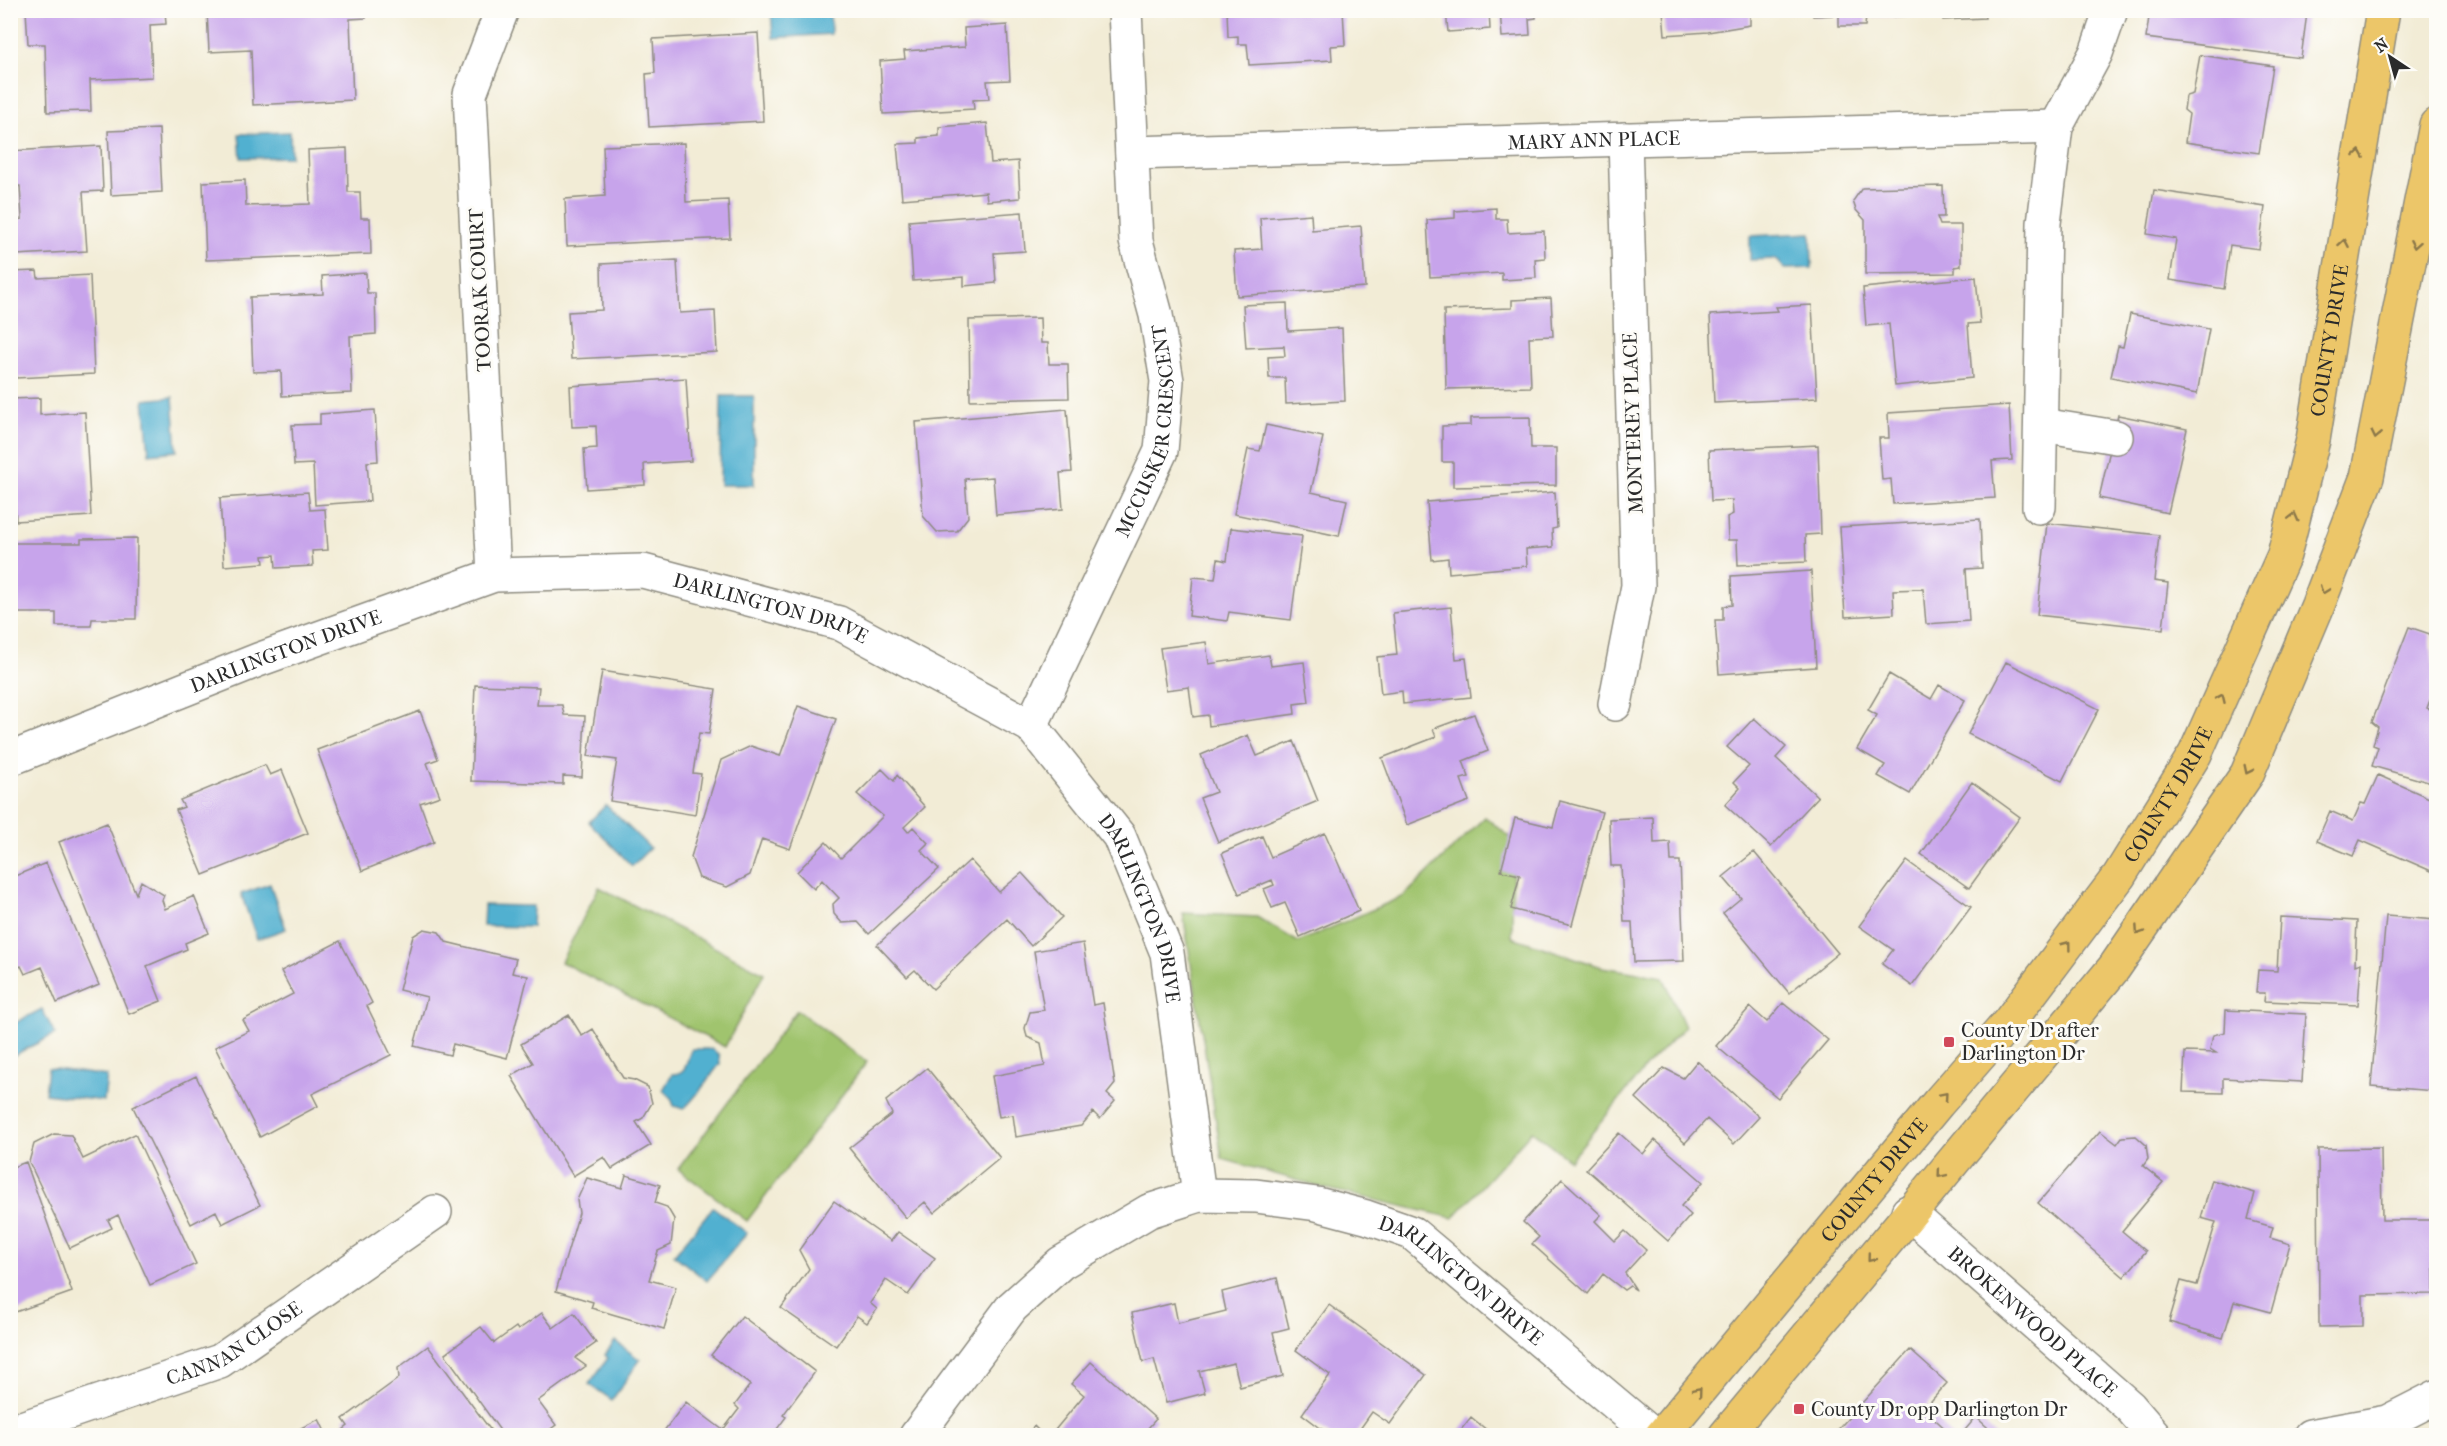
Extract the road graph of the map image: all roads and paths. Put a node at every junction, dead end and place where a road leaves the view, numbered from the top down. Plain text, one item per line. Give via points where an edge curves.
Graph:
1 (502, 10) edge
2 (1125, 10) edge
3 (2111, 10) edge
4 (2383, 10) edge
5 (2436, 124) edge
6 (2056, 127) junction
7 (1625, 139) junction
8 (1132, 153) junction
9 (2042, 424) junction
10 (2116, 436) dead end
11 (2039, 507) dead end
12 (494, 575) junction
13 (1615, 704) dead end
14 (1031, 726) junction
15 (10, 759) edge
16 (1199, 1195) junction
17 (435, 1212) dead end
18 (1908, 1212) junction
19 (2436, 1396) edge
20 (10, 1432) edge
21 (916, 1436) edge
22 (1654, 1436) edge
23 (1661, 1436) edge
24 (1725, 1436) edge
25 (2155, 1436) edge
26 (2310, 1436) edge

1 - 12 street, TOORAK COURT via 470,94
2 - 8 street, MCCUSKER CRESCENT
3 - 6 street via 2096,53
23 -> 4 main road, COUNTY DRIVE via 2009,1022 2120,876 2195,754 2284,555 2313,440
5 -> 18 main road via 2367,477 2247,774 2114,968
6 - 7 street, MARY ANN PLACE
6 - 9 street via 2044,223
7 - 8 street, MARY ANN PLACE
7 - 13 street, MONTEREY PLACE via 1638,586
8 - 14 street, MCCUSKER CRESCENT via 1136,242 1156,315 1167,381 1161,451
9 - 10 street
9 - 11 street
12 - 14 street, DARLINGTON DRIVE via 644,571 839,623
12 - 15 street, DARLINGTON DRIVE via 258,660
14 - 16 street, DARLINGTON DRIVE via 1119,836 1167,953
16 - 21 street, DARLINGTON DRIVE via 1149,1211 1060,1263 1012,1307
16 - 22 street, DARLINGTON DRIVE via 1256,1196 1317,1204 1412,1233
17 - 20 street, CANNAN CLOSE via 220,1361
18 -> 24 main road
18 - 25 street, BROKENWOOD PLACE via 2130,1407
19 - 26 street via 2387,1422

